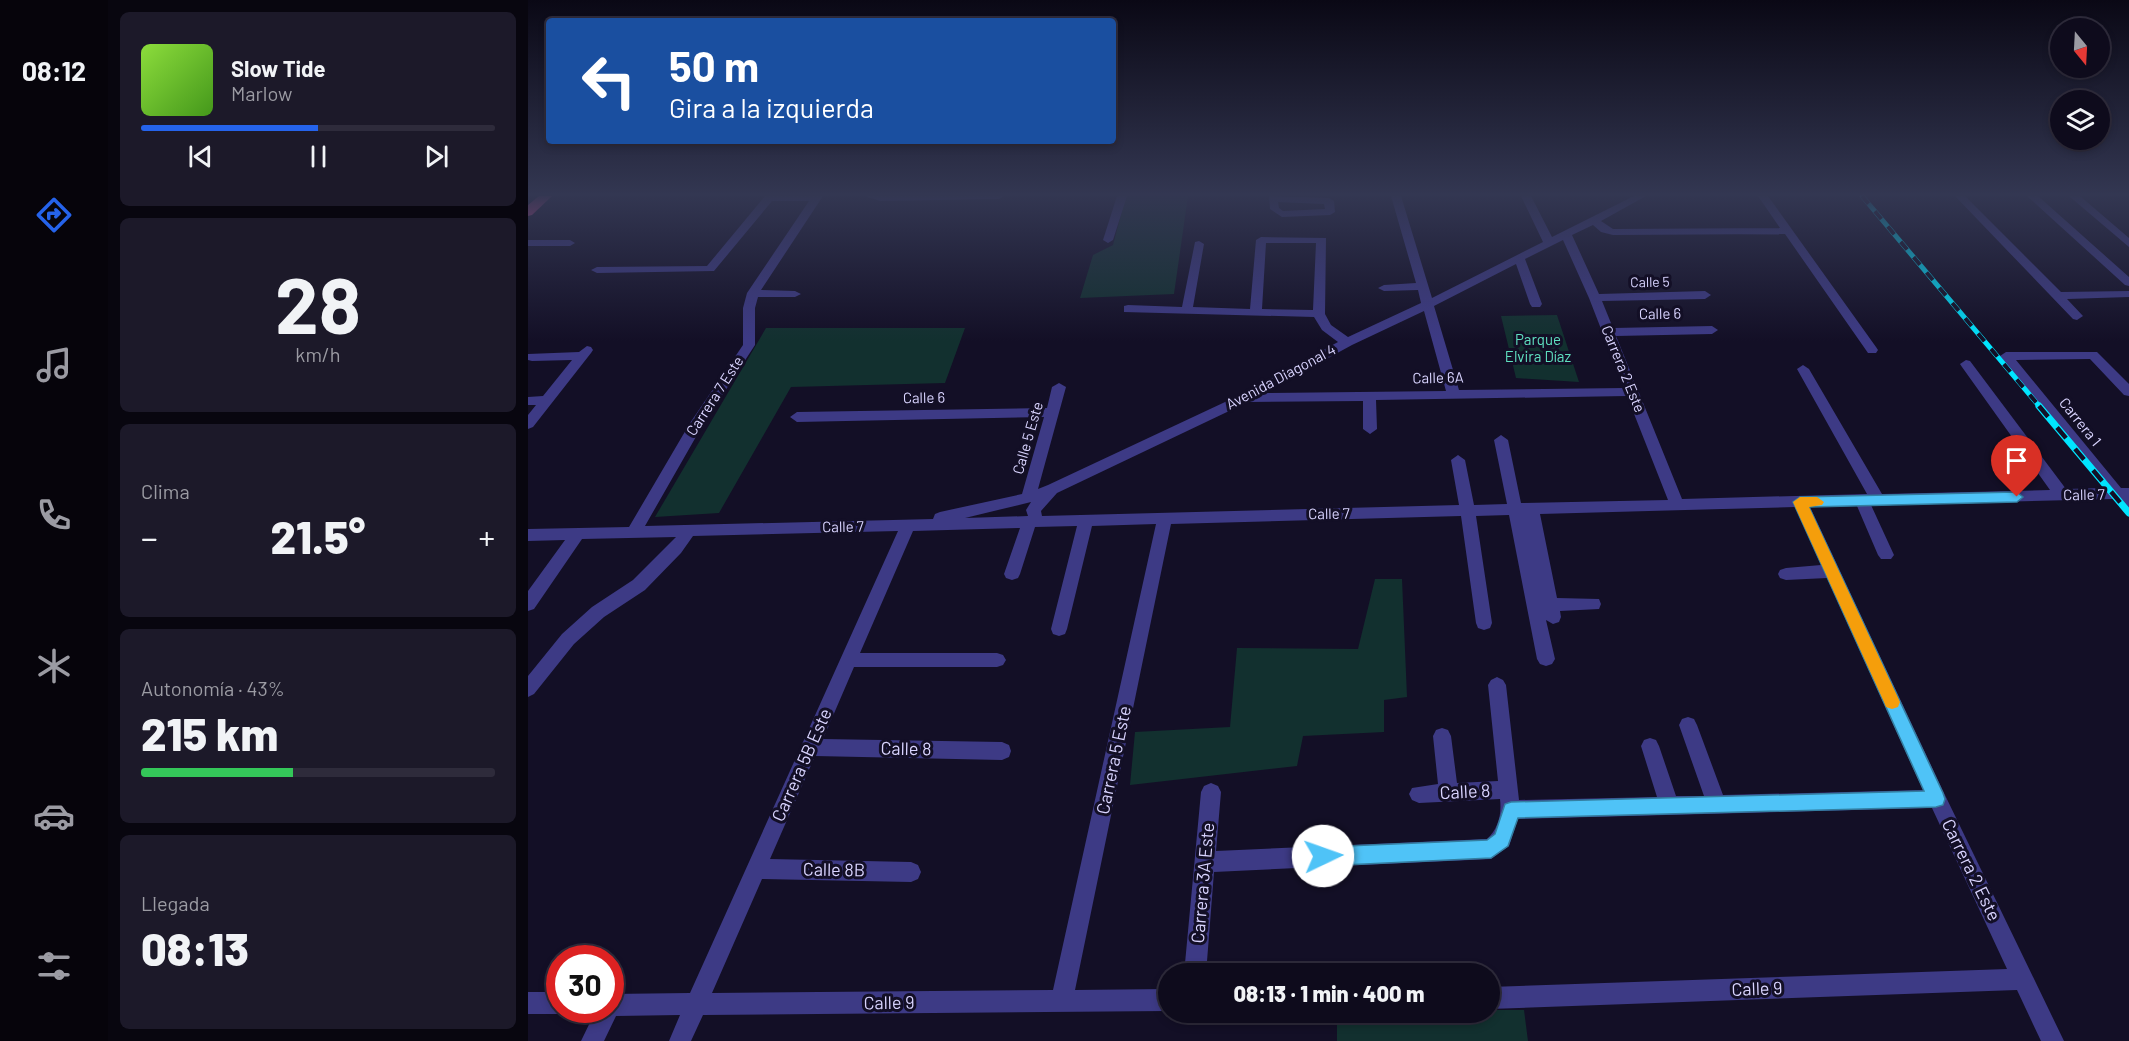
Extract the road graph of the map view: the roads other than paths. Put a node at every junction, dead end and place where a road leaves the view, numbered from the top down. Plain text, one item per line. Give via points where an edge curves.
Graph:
1 (1199, 244) dead end
2 (730, 245) edge
3 (785, 245) edge
4 (1262, 245) edge
5 (1322, 245) edge
6 (1410, 245) edge
7 (1546, 245) edge
8 (1571, 245) edge
9 (1797, 245) edge
10 (2008, 245) edge
11 (2086, 245) edge
12 (1519, 257) junction
13 (597, 270) dead end
14 (2129, 283) edge
15 (1422, 286) junction
16 (1384, 288) dead end
17 (753, 293) junction
18 (795, 294) dead end
19 (2129, 294) edge
20 (1705, 295) dead end
21 (2058, 296) junction
22 (1595, 298) junction
23 (1536, 304) dead end
24 (1427, 305) junction
25 (1128, 309) dead end
26 (1186, 310) junction
27 (1256, 311) junction
28 (1319, 314) junction
29 (2077, 316) dead end
30 (1712, 330) dead end
31 (1608, 332) junction
32 (1347, 342) junction
33 (1872, 350) dead end
34 (532, 357) dead end
35 (1966, 364) dead end
36 (1803, 369) dead end
37 (1059, 387) dead end
38 (1633, 392) junction
39 (2129, 392) edge
40 (1454, 395) junction
41 (1369, 396) junction
42 (1245, 398) junction
43 (547, 400) junction
44 (528, 401) edge
45 (1052, 412) junction
46 (797, 417) dead end
47 (528, 424) edge
48 (1370, 429) dead end
49 (1501, 440) dead end
50 (1458, 459) dead end
51 (1053, 489) junction
52 (2123, 493) edge
53 (2063, 496) junction
54 (1028, 498) junction
55 (1878, 500) junction
56 (1862, 501) junction
57 (1800, 502) junction
58 (1677, 505) junction
59 (2129, 508) edge
60 (1532, 509) junction
61 (1514, 510) junction
62 (1468, 511) junction
63 (1165, 518) junction
64 (1086, 520) junction
65 (1033, 522) junction
66 (908, 525) junction
67 (689, 531) junction
68 (634, 532) junction
69 (578, 534) junction
70 (528, 535) edge
71 (1886, 555) dead end
72 (1832, 571) junction
73 (1786, 573) dead end
74 (1012, 574) dead end
75 (528, 604) edge
76 (1593, 604) dead end
77 (1484, 623) dead end
78 (1059, 629) dead end
79 (1546, 659) dead end
80 (848, 660) junction
81 (997, 660) dead end
82 (1497, 685) dead end
83 (528, 689) edge
84 (1688, 724) dead end
85 (1442, 736) dead end
86 (1650, 746) dead end
87 (810, 747) junction
88 (1002, 751) dead end
89 (1510, 790) junction
90 (1211, 792) dead end
91 (1449, 793) junction
92 (1419, 794) dead end
93 (1936, 799) junction
94 (1717, 805) junction
95 (1669, 806) junction
96 (1511, 810) junction
97 (1204, 862) junction
98 (756, 868) junction
99 (911, 872) dead end
100 (1196, 963) edge
101 (2024, 979) junction
102 (1500, 998) edge
103 (1158, 1000) edge
104 (1062, 1001) junction
105 (528, 1003) edge
106 (546, 1003) edge
107 (624, 1005) edge
108 (696, 1005) junction
109 (601, 1023) edge
110 (592, 1041) edge
111 (680, 1041) edge
112 (2053, 1041) edge

1 - 26 street
2 - 13 street via 710,268
3 - 17 street, Carrera 7 Este
4 - 27 street
5 - 28 street
6 - 15 street
7 - 12 street, Avenida Diagonal 4
8 - 22 street, Carrera 2 Este
9 - 33 street
10 - 21 street
11 - 14 street
12 - 23 street
12 - 24 street, Avenida Diagonal 4
15 - 16 street
15 - 24 street
17 - 18 street
17 - 68 street, Carrera 7 Este via 749,345 695,426
19 - 21 street
20 - 22 street, Calle 5
21 - 29 street
22 - 31 street, Carrera 2 Este
24 - 32 street, Avenida Diagonal 4
24 - 40 street
25 - 26 street
26 - 27 street
27 - 28 street
28 - 32 street via 1332,334
30 - 31 street, Calle 6
31 - 38 street, Carrera 2 Este
32 - 42 street, Avenida Diagonal 4
34 - 43 street via 584,353
35 - 53 street
36 - 55 street
37 - 45 street, Calle 5 Este
38 - 40 street, Calle 6A
38 - 58 street, Carrera 2 Este
39 - 52 street, Carrera 1 via 2093,355 2006,356
40 - 41 street, Calle 6A
41 - 42 street, Calle 6A
41 - 48 street
42 - 51 street, Avenida Diagonal 4
43 - 44 street
43 - 47 street
45 - 46 street, Calle 6
45 - 54 street, Calle 5 Este
49 - 61 street
50 - 62 street
51 - 54 street, Avenida Diagonal 4
51 - 65 street via 1033,510
52 - 53 street, Calle 7
52 - 59 street, Carrera 1
53 - 55 street, Calle 7
54 - 66 street, Avenida Diagonal 4
55 - 56 street, Calle 7
56 - 57 street, Calle 7
56 - 71 street
57 - 58 street, Calle 7
57 - 72 street, Carrera 2 Este
58 - 60 street, Calle 7
60 - 61 street, Calle 7
60 - 76 street via 1552,611
61 - 62 street, Calle 7
61 - 79 street
62 - 63 street, Calle 7
62 - 77 street
63 - 64 street, Calle 7
63 - 104 street, Carrera 5 Este
64 - 65 street, Calle 7
64 - 78 street
65 - 66 street, Calle 7
65 - 74 street
66 - 67 street, Calle 7
66 - 80 street, Carrera 5B Este
67 - 68 street, Calle 7
67 - 83 street via 639,585 598,612 568,639
68 - 69 street, Calle 7
69 - 70 street, Calle 7
69 - 75 street
72 - 73 street
72 - 93 street, Carrera 2 Este
80 - 81 street
80 - 87 street, Carrera 5B Este
82 - 89 street
84 - 94 street
85 - 91 street
86 - 95 street
87 - 88 street, Calle 8
87 - 98 street, Carrera 5B Este
89 - 91 street, Calle 8
89 - 96 street
90 - 97 street, Carrera 3A Este
91 - 92 street, Calle 8
93 - 94 street, Calle 8
93 - 101 street, Carrera 2 Este
94 - 95 street, Calle 8
95 - 96 street, Calle 8
96 - 97 street via 1502,840 1491,849
97 - 100 street, Carrera 3A Este
98 - 99 street, Calle 8B
98 - 108 street, Carrera 5B Este
101 - 102 street, Calle 9
101 - 112 street, Carrera 2 Este
103 - 104 street, Calle 9
104 - 108 street, Calle 9
105 - 106 street
107 - 108 street, Calle 9
108 - 111 street, Carrera 5B Este
109 - 110 street

